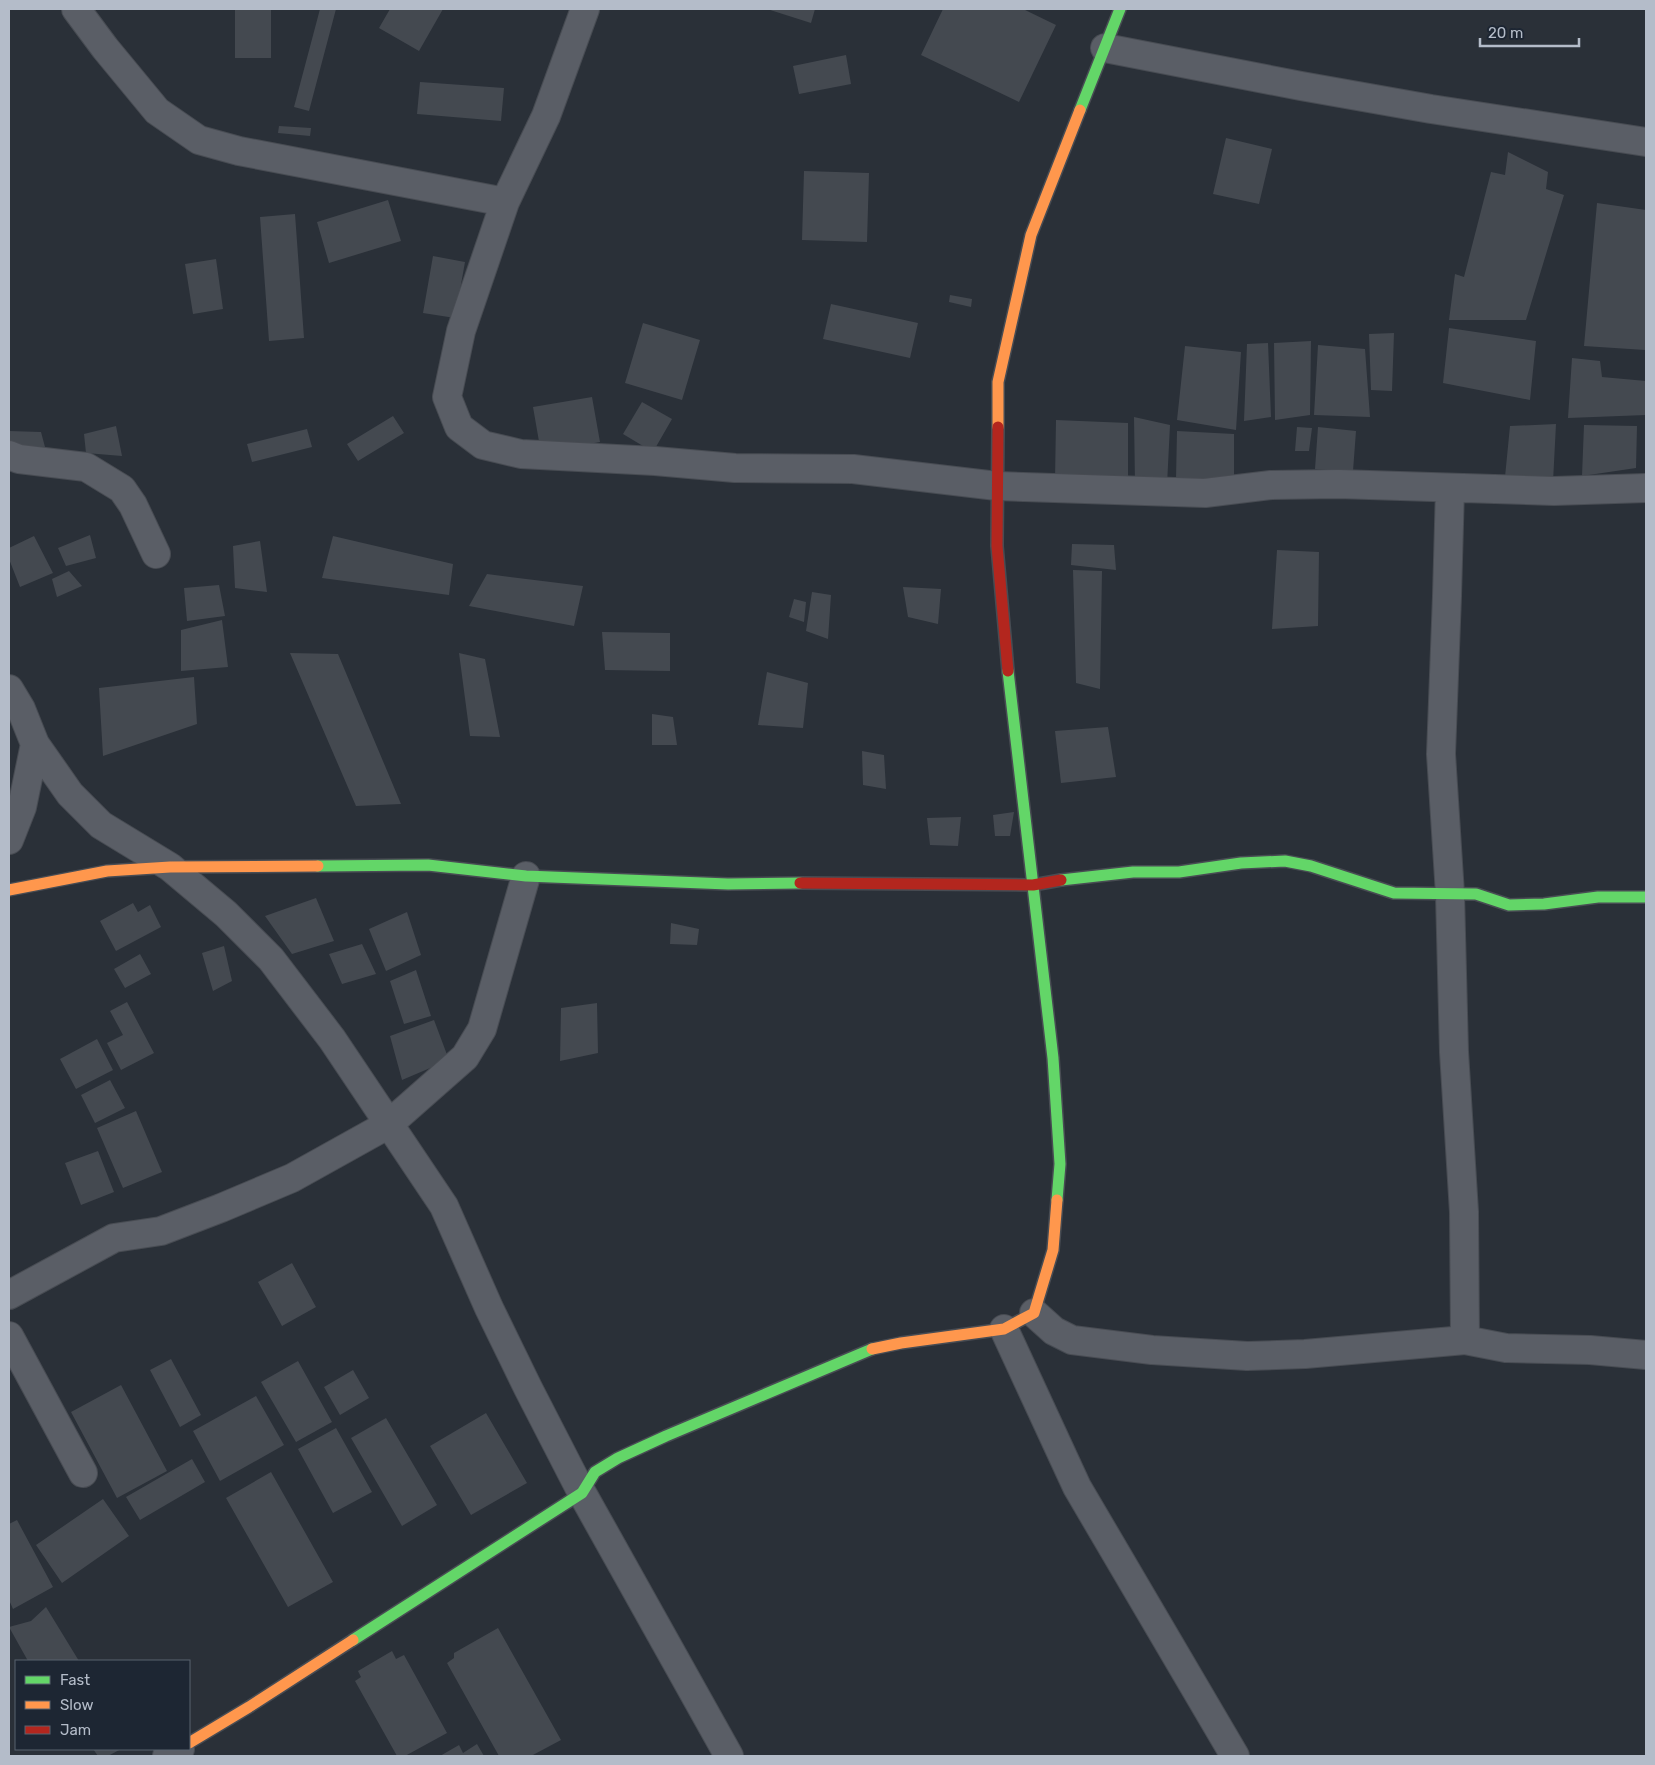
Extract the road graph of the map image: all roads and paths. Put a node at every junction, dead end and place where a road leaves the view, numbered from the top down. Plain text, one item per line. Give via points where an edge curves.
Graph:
1 (76, 9) edge
2 (584, 9) edge
3 (1120, 9) edge
4 (1105, 48) junction
5 (1646, 142) edge
6 (505, 202) junction
7 (9, 454) edge
8 (996, 486) junction
9 (1450, 488) junction
10 (1646, 488) edge
11 (156, 554) dead end
12 (9, 688) edge
13 (35, 744) junction
14 (16, 807) edge
15 (9, 840) edge
16 (170, 867) junction
17 (526, 876) junction
18 (1034, 885) junction
19 (9, 890) edge
20 (1450, 894) junction
21 (1646, 897) edge
22 (389, 1124) junction
23 (9, 1295) edge
24 (1034, 1313) junction
25 (1004, 1330) junction
26 (9, 1336) edge
27 (1465, 1340) junction
28 (1646, 1355) edge
29 (83, 1473) dead end
30 (582, 1493) junction
31 (190, 1743) edge
32 (178, 1750) edge
33 (167, 1756) edge
34 (729, 1756) edge
35 (1235, 1756) edge

1 - 6 street via 157,111 199,140 239,151
2 - 6 street via 546,116
3 - 4 street
4 - 5 street via 1431,109
4 - 8 street via 1031,235 998,382
6 - 8 street via 461,331 448,397 459,428 483,445 521,454 735,468 853,469
7 - 11 street via 19,459 86,467 122,489
8 - 9 street via 1205,493 1271,485
8 - 18 street via 997,546 1009,685
9 - 10 street via 1554,491
9 - 20 street via 1441,754
12 - 13 street via 22,709
13 - 14 street
13 - 16 street via 70,794 101,825
14 - 15 street
16 - 17 street via 428,865
16 - 19 street via 107,871
16 - 22 street via 226,914 271,960 332,1039
17 - 18 street via 728,884
17 - 22 street via 482,1029 466,1057
18 - 20 street via 1074,876 1179,872 1285,861 1311,866 1394,893
18 - 24 street via 1053,1058 1060,1164 1053,1250
20 - 21 street via 1476,894 1509,905 1598,897
20 - 27 street via 1454,1052 1464,1212
22 - 23 street via 292,1178 161,1231 114,1238
22 - 30 street via 444,1206 489,1308
24 - 25 street
24 - 27 street via 1054,1331 1072,1340 1152,1350 1246,1356
25 - 30 street via 872,1349 618,1458 596,1472
25 - 35 street via 1077,1487
26 - 29 street
27 - 28 street via 1506,1348
30 - 31 street
30 - 34 street
32 - 33 street

